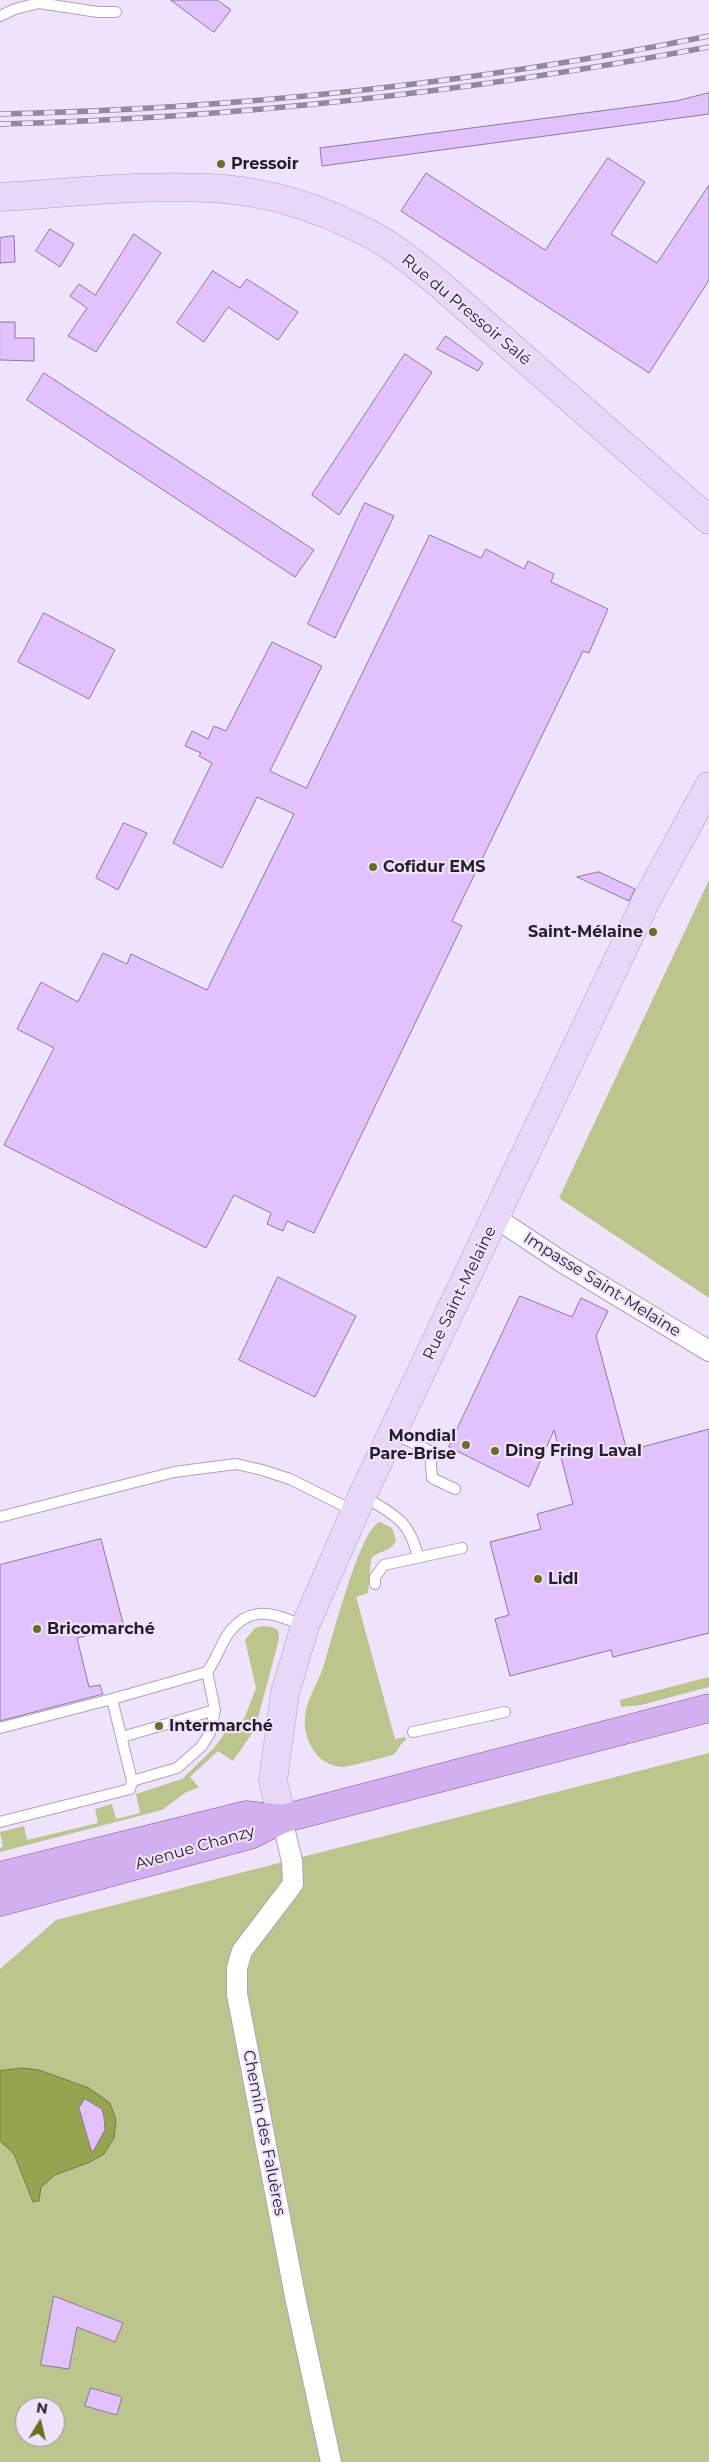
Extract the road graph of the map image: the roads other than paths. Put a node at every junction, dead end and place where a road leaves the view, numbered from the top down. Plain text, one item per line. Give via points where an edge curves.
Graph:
1 (116, 12) dead end
2 (0, 16) edge
3 (0, 197) edge
4 (709, 520) edge
5 (709, 786) edge
6 (496, 1218) junction
7 (709, 1350) edge
8 (392, 1433) junction
9 (455, 1489) dead end
10 (358, 1504) junction
11 (0, 1517) edge
12 (462, 1548) dead end
13 (418, 1558) junction
14 (375, 1584) dead end
15 (306, 1626) junction
16 (207, 1672) junction
17 (112, 1699) junction
18 (709, 1708) edge
19 (215, 1710) junction
20 (505, 1712) dead end
21 (0, 1728) edge
22 (413, 1732) dead end
23 (122, 1737) junction
24 (132, 1781) junction
25 (282, 1819) junction
26 (0, 1822) edge
27 (0, 1876) edge
28 (0, 1902) edge
29 (331, 2462) edge

1 - 2 lane via 39,3
3 - 4 main road, Rue du Pressoir Salé via 124,190 225,189 287,201 363,230 437,282
5 - 6 main road, Rue Saint-Melaine via 647,899
6 - 7 street, Impasse Saint-Melaine via 562,1262
6 - 8 main road, Rue Saint-Melaine
8 - 9 lane via 430,1451 432,1478
8 - 10 main road, Rue Saint-Melaine
10 - 11 lane via 290,1479 236,1464 174,1472
10 - 13 lane via 398,1518 410,1530
10 - 15 main road, Rue Saint-Melaine
12 - 13 lane
13 - 14 lane via 384,1565 375,1577
15 - 16 lane via 274,1613 259,1613 248,1618 228,1635
15 - 25 main road, Rue Saint-Melaine via 285,1693 273,1780
16 - 17 lane
16 - 19 lane
17 - 21 lane
17 - 23 lane
18 - 25 main road
19 - 23 lane
19 - 24 lane via 210,1733 177,1768
20 - 22 lane
23 - 24 lane
24 - 26 lane via 130,1789
25 - 27 main road, Avenue Chanzy via 246,1815
25 - 28 main road, Avenue Chanzy via 250,1835
25 - 29 street, Chemin des Faluères via 292,1861 293,1884 242,1951 237,1968 237,1994 296,2301

